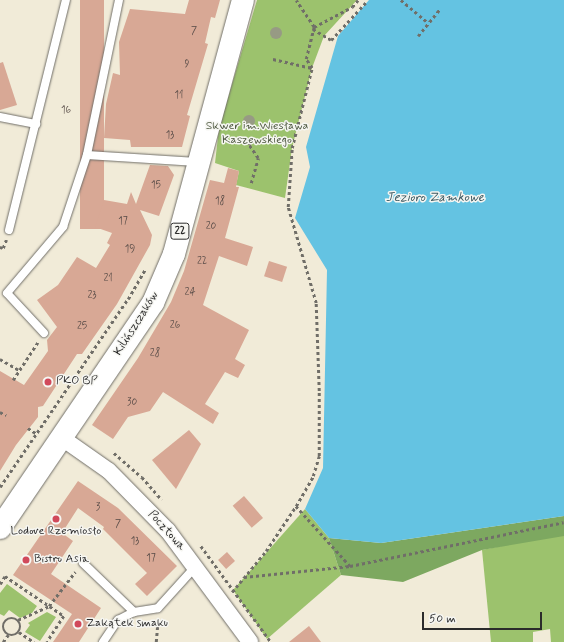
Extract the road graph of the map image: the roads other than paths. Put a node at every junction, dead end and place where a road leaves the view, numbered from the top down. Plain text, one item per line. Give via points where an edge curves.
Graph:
1 (66, 0) edge
2 (119, 0) edge
3 (243, 0) edge
4 (0, 117) edge
5 (36, 124) junction
6 (87, 155) junction
7 (197, 162) junction
8 (9, 230) dead end
9 (44, 333) road end
10 (62, 438) junction
11 (0, 528) edge
12 (83, 563) road end
13 (196, 566) junction
14 (134, 612) junction
15 (103, 642) edge
16 (250, 642) edge

1 - 5 lane
2 - 6 lane
3 - 7 main road, Kilińszczaków / 22
4 - 5 lane
5 - 8 lane
6 - 7 lane
6 - 9 lane via 63,227 7,294
7 - 10 main road, Kilińszczaków / 22 via 174,254 153,303
10 - 11 main road, Kilińszczaków / 22
10 - 13 street, Pocztowa via 110,471 168,531
12 - 14 lane
13 - 14 lane via 158,608
13 - 16 street, Pocztowa
14 - 15 lane via 118,620

